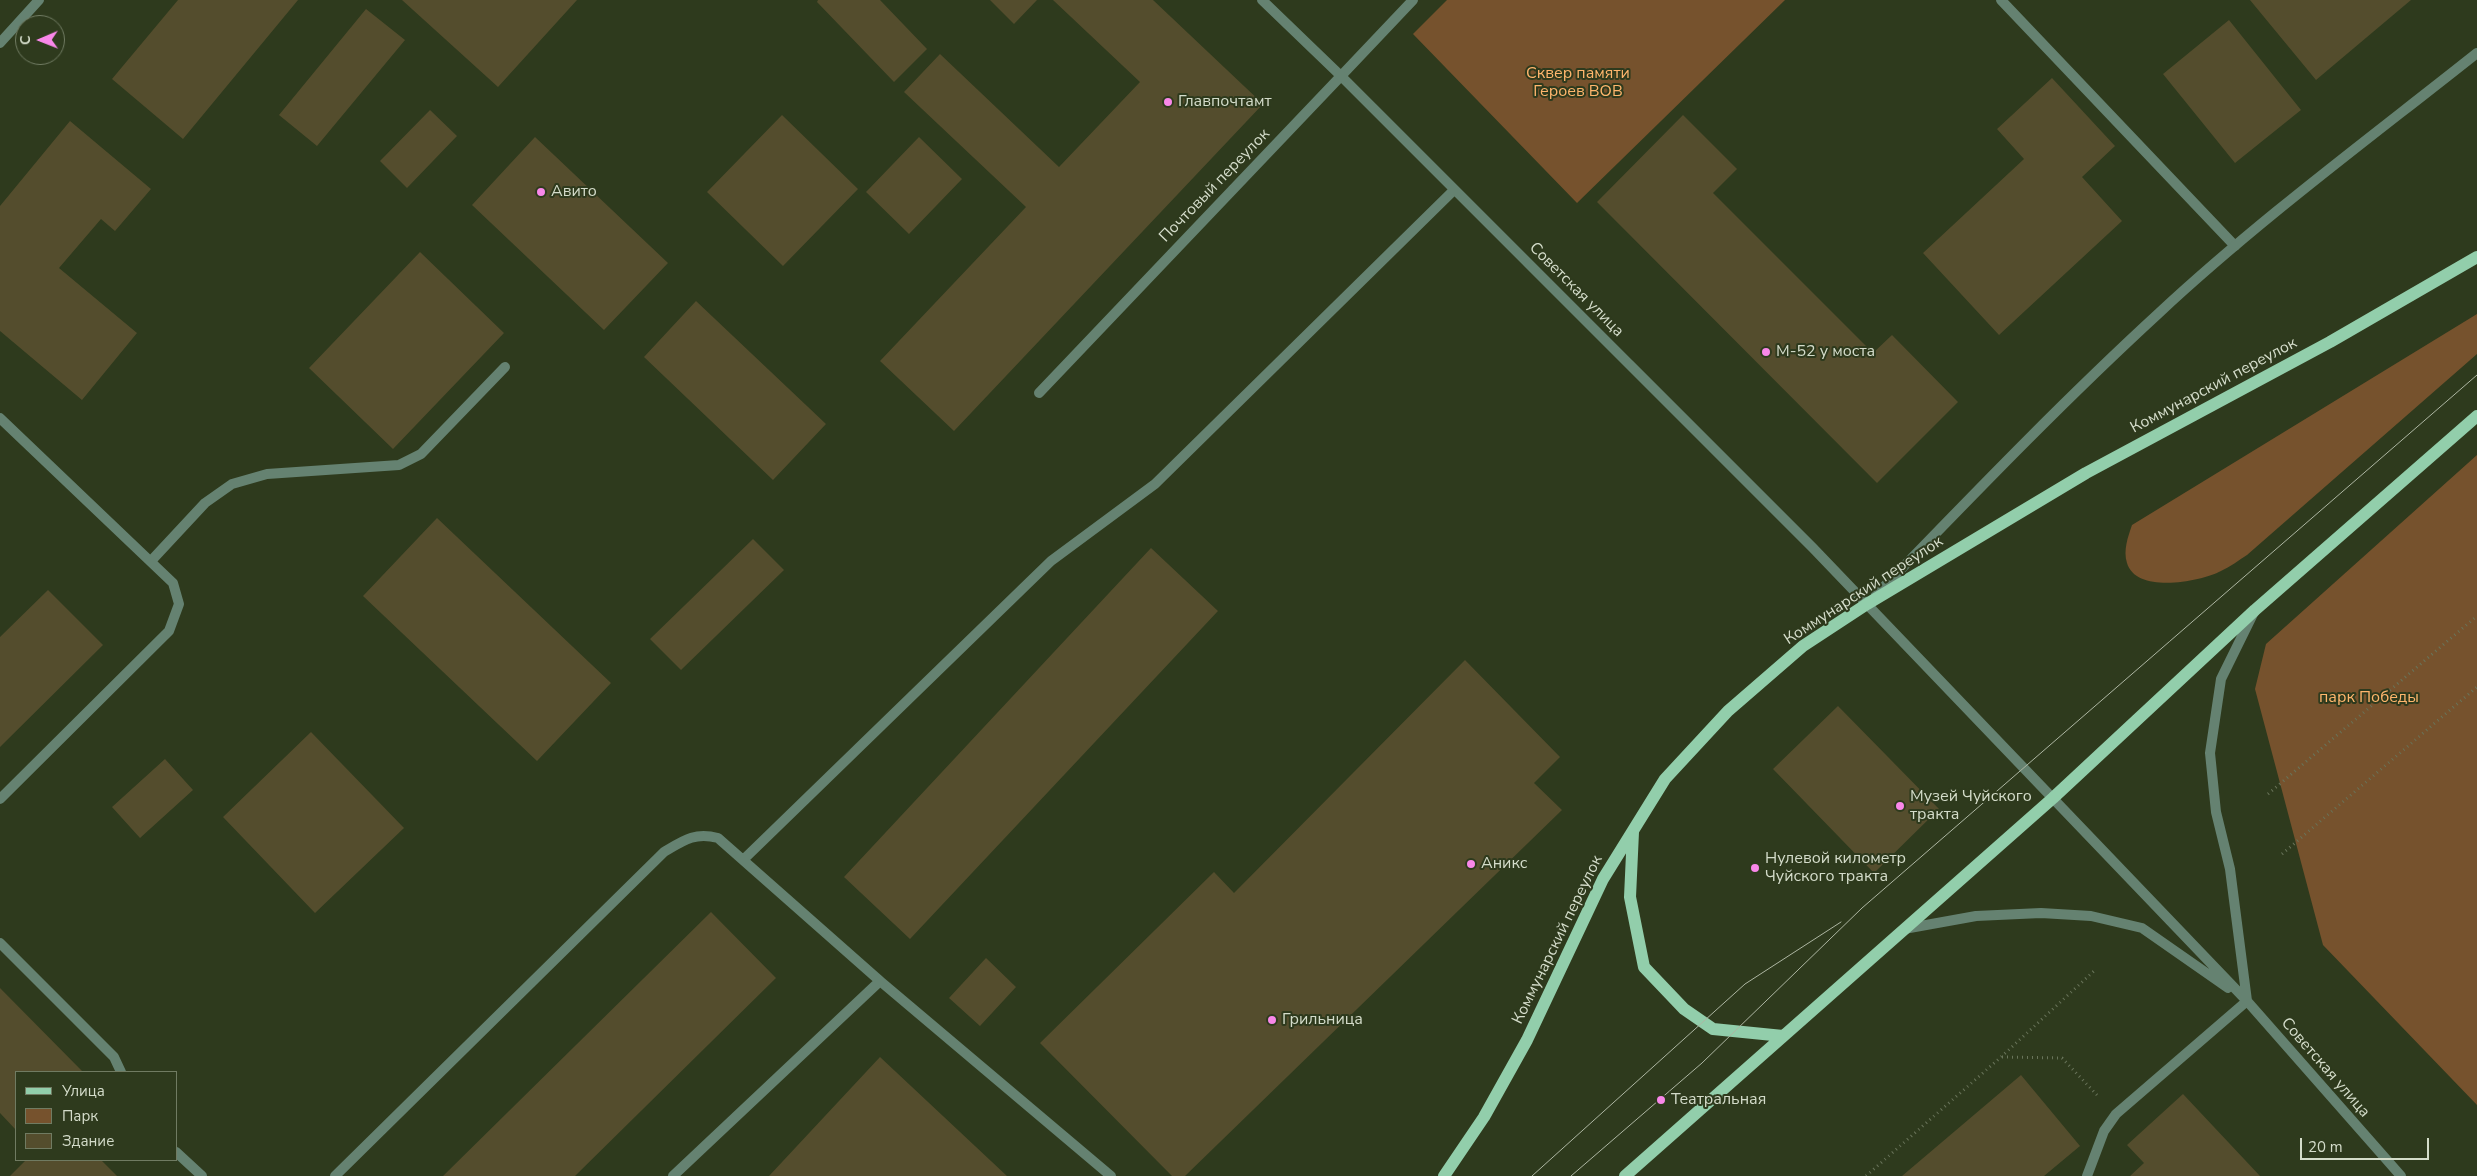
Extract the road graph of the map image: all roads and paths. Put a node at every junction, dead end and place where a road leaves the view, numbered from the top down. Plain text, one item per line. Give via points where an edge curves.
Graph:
1 (39, 0) edge
2 (1262, 0) edge
3 (1413, 0) edge
4 (2001, 0) edge
5 (0, 44) edge
6 (2477, 54) edge
7 (1341, 76) junction
8 (1454, 190) junction
9 (2235, 246) junction
10 (2477, 257) edge
11 (504, 367) dead end
12 (1039, 393) dead end
13 (2477, 416) edge
14 (0, 418) edge
15 (151, 561) junction
16 (1867, 604) junction
17 (2255, 610) junction
18 (2477, 616) edge
19 (2477, 687) edge
20 (2268, 794) dead end
21 (2053, 798) junction
22 (0, 799) edge
23 (1634, 830) junction
24 (2282, 854) dead end
25 (743, 860) junction
26 (1904, 929) junction
27 (0, 943) edge
28 (2094, 971) dead end
29 (880, 981) junction
30 (2247, 1001) junction
31 (1783, 1036) junction
32 (2001, 1057) junction
33 (121, 1071) edge
34 (2116, 1114) junction
35 (178, 1154) edge
36 (202, 1176) edge
37 (335, 1176) edge
38 (673, 1176) edge
39 (1111, 1176) edge
40 (1444, 1176) edge
41 (1625, 1176) edge
42 (1866, 1176) edge
43 (2087, 1176) edge
44 (2401, 1176) edge

1 - 5 street
2 - 7 street, Советская улица
3 - 7 street, Почтовый переулок
4 - 9 street
6 - 9 street
7 - 8 street, Советская улица
7 - 12 street, Почтовый переулок
8 - 16 street, Советская улица
8 - 25 street via 1155,484 1051,561
9 - 16 street via 2159,312 2035,432
10 - 16 main road, Коммунарский переулок via 2330,342 2086,474
11 - 15 street via 421,454 399,465 267,474 232,484 205,503
13 - 17 main road
14 - 15 street
15 - 22 street via 173,583 179,604 169,631
16 - 21 street, Советская улица
16 - 23 main road, Коммунарский переулок via 1803,646 1728,711 1665,779
17 - 21 main road
17 - 30 street via 2221,678 2210,753 2216,812 2230,869
18 - 20 path
19 - 24 path
21 - 26 main road
21 - 30 street, Советская улица
23 - 31 main road via 1630,897 1644,967 1684,1009 1713,1029
23 - 40 main road, Коммунарский переулок via 1603,879 1527,1040 1484,1117
25 - 29 street
25 - 37 street via 718,838 704,834 691,836 664,852
26 - 30 street via 1976,916 2041,913 2091,916 2142,928
26 - 31 main road
27 - 33 street via 114,1056
28 - 32 path
29 - 38 street
29 - 39 street
30 - 34 street
30 - 44 street, Советская улица
31 - 41 main road
32 - 34 path via 2062,1058
32 - 42 path
34 - 43 street via 2104,1131
35 - 36 street

